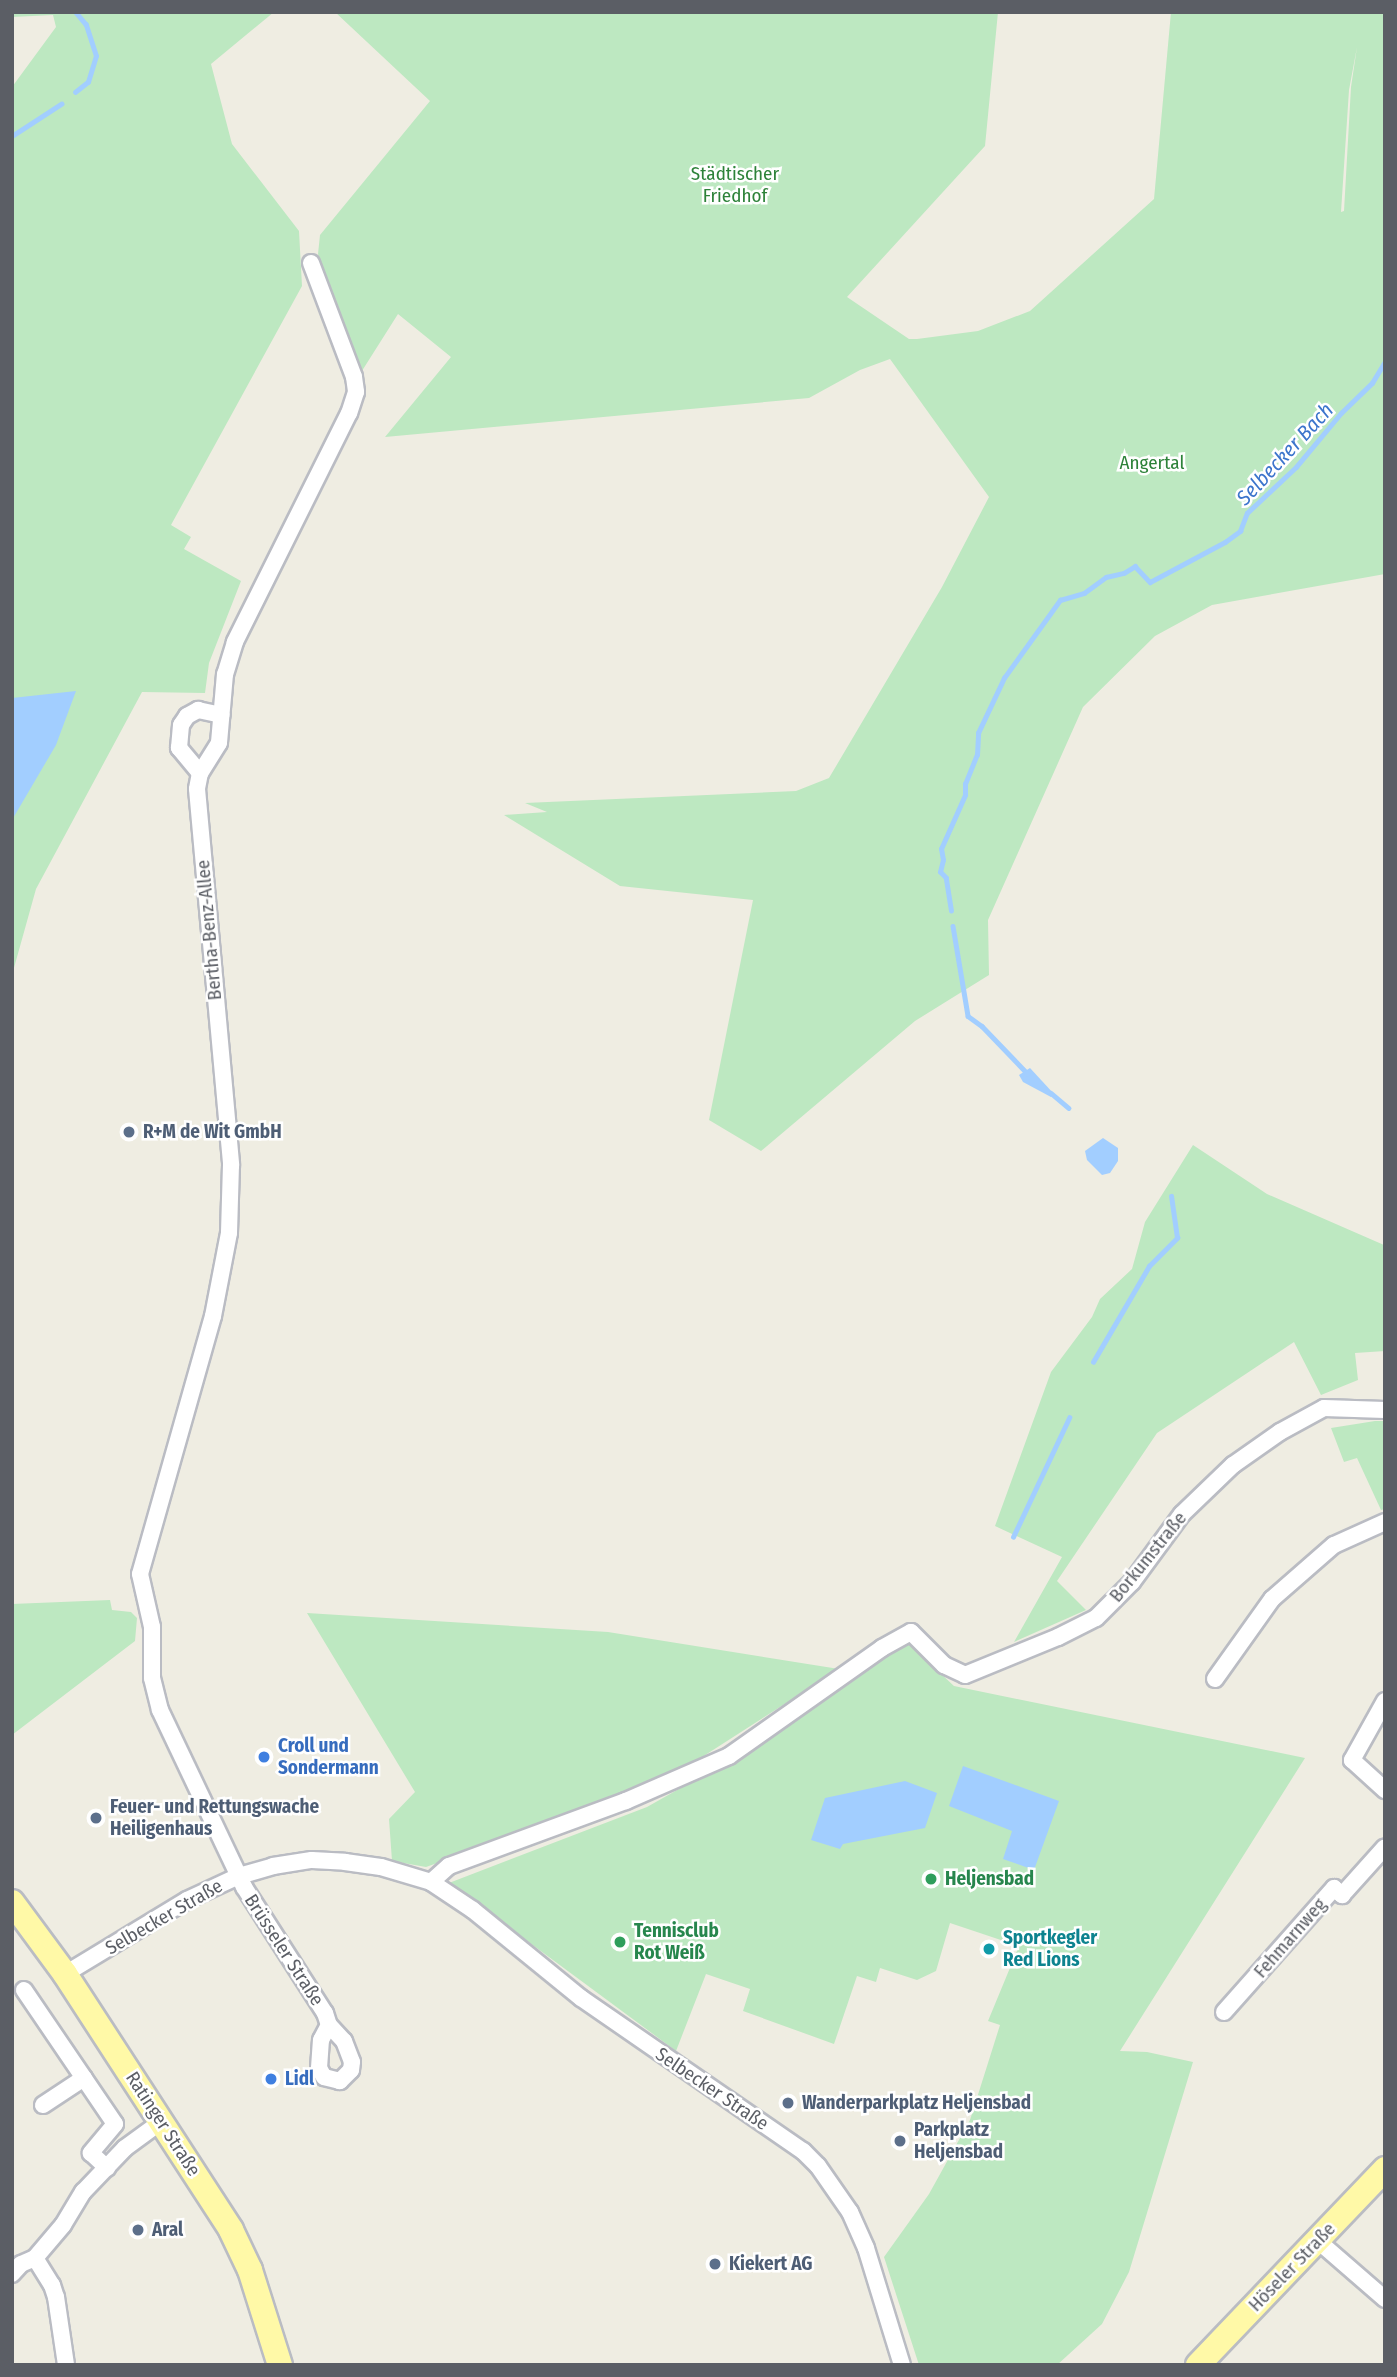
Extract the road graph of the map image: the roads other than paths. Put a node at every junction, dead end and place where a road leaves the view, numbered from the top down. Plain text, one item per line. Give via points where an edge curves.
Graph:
1 (311, 263) dead end
2 (221, 715) junction
3 (200, 773) junction
4 (1385, 1410) edge
5 (1385, 1522) edge
6 (1215, 1679) dead end
7 (1385, 1701) edge
8 (1385, 1790) edge
9 (1385, 1847) edge
10 (239, 1876) junction
11 (431, 1882) junction
12 (12, 1902) edge
13 (65, 1974) junction
14 (24, 1990) dead end
15 (1224, 2012) dead end
16 (329, 2025) dead end
17 (84, 2078) junction
18 (43, 2105) dead end
19 (162, 2121) junction
20 (107, 2168) junction
21 (1385, 2169) edge
22 (1317, 2240) junction
23 (20, 2263) edge
24 (1385, 2299) edge
25 (66, 2365) edge
26 (280, 2365) edge
27 (902, 2365) edge
28 (1198, 2365) edge

1 - 2 street, Bertha-Benz-Allee via 354,377 355,400 242,626 228,665
2 - 3 street, Bertha-Benz-Allee via 219,743
2 - 3 street via 198,710 181,725 179,748
3 - 10 street, Bertha-Benz-Allee via 202,865 232,1194 228,1245 213,1316 141,1565 141,1587 152,1627 152,1678 160,1710
4 - 11 street, Borkumstraße via 1324,1408 1242,1458 1182,1514 1132,1583 1096,1618 1058,1637 965,1675 943,1665 911,1632 729,1756 614,1805 449,1866
5 - 6 street via 1334,1545 1272,1599
7 - 8 street via 1352,1760
9 - 15 street, Fehmarnweg via 1342,1895 1334,1888
10 - 11 street, Selbecker Straße via 312,1860 381,1867
10 - 13 street, Selbecker Straße via 187,1900
10 - 16 street, Brüsseler Straße
11 - 27 street, Selbecker Straße via 473,1909 580,1998 803,2151 818,2166 850,2212 866,2248
12 - 13 main road, Ratinger Straße
13 - 19 main road, Ratinger Straße
14 - 17 street
17 - 18 street
17 - 20 street via 115,2124 91,2153
19 - 20 street via 125,2148
19 - 26 main road, Ratinger Straße via 242,2252
20 - 23 street via 83,2192 63,2225
21 - 22 main road, Höseler Straße
22 - 24 street
22 - 28 main road, Höseler Straße
23 - 25 street via 52,2284

